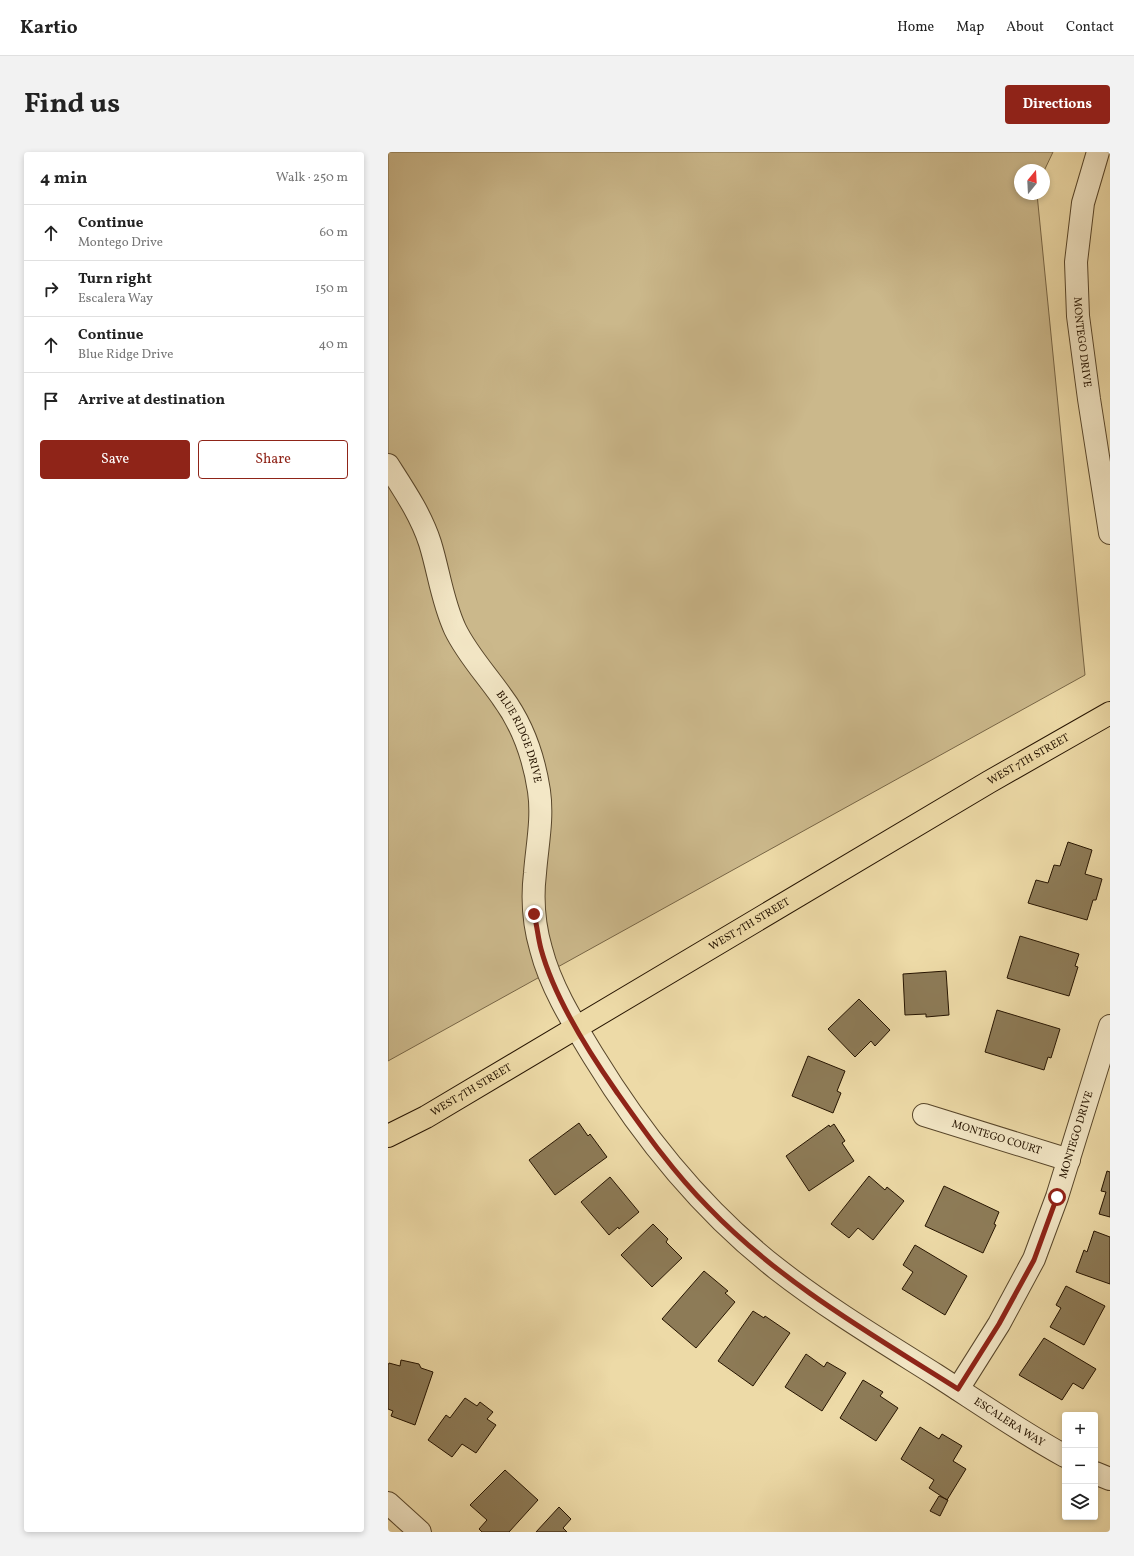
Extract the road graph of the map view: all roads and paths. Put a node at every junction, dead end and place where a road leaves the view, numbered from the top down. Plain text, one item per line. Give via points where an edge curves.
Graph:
1 (1098, 152) edge
2 (388, 465) edge
3 (1110, 534) edge
4 (1110, 713) edge
5 (1110, 1026) edge
6 (576, 1028) junction
7 (924, 1115) dead end
8 (388, 1136) edge
9 (1069, 1160) junction
10 (958, 1389) junction
11 (1062, 1454) edge
12 (1098, 1474) edge
13 (1110, 1478) edge
14 (388, 1503) edge
15 (420, 1532) edge

1 - 3 street, MONTEGO DRIVE via 1083,204 1076,262 1079,323
2 - 6 street, BLUE RIDGE DRIVE via 416,509 430,542 442,595 456,630 472,658 504,699 522,730 533,761 539,793 540,826 534,877 534,914 543,956
4 - 6 main road, WEST 7TH STREET via 989,782
5 - 9 street, MONTEGO DRIVE
6 - 8 main road, WEST 7TH STREET
6 - 10 street, ESCALERA WAY via 606,1077 658,1150 708,1208 775,1268 839,1314
7 - 9 street, MONTEGO COURT
9 - 10 street, MONTEGO DRIVE via 1034,1260 999,1324
10 - 11 street, ESCALERA WAY
12 - 13 street
14 - 15 street

